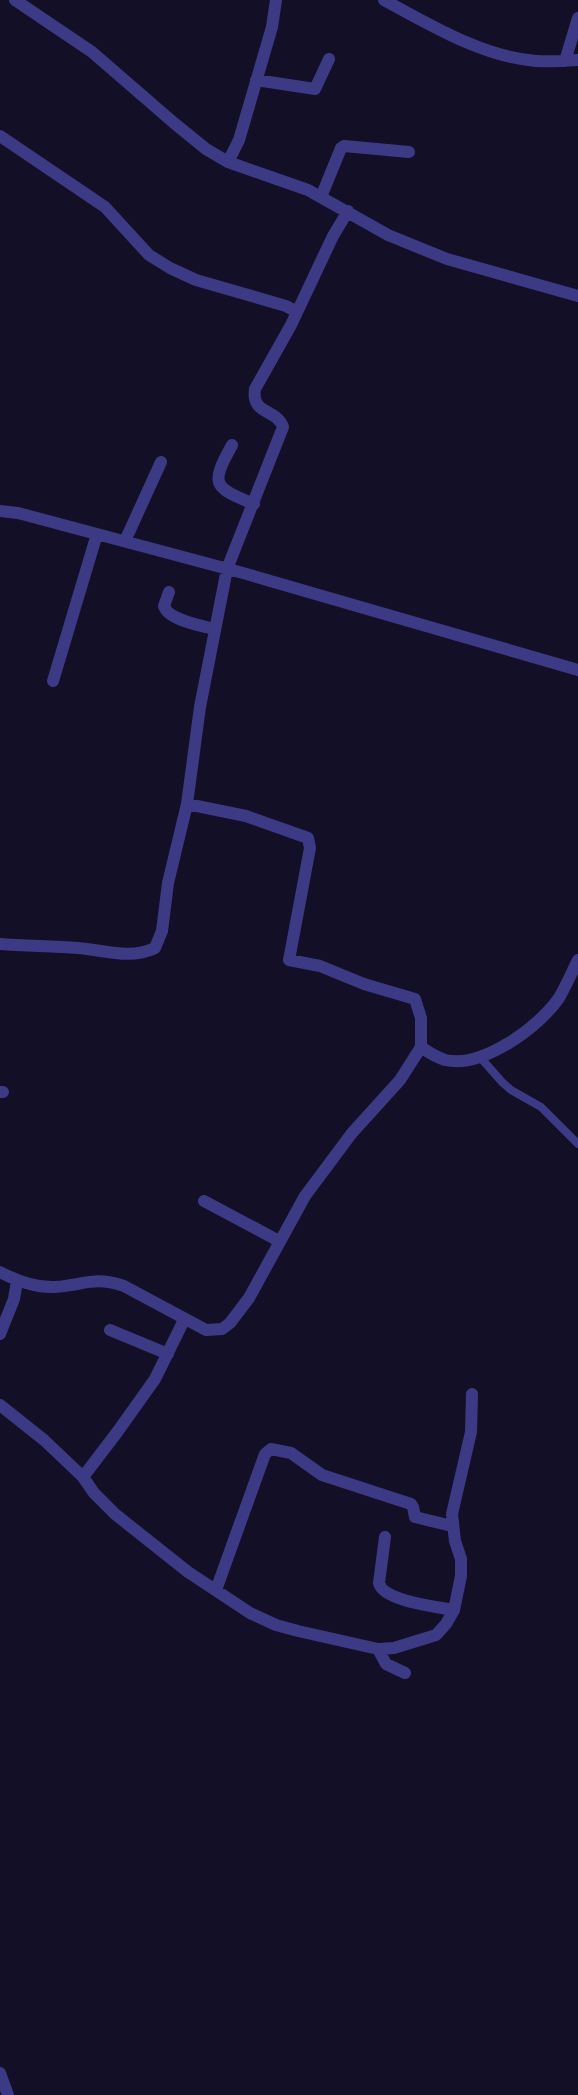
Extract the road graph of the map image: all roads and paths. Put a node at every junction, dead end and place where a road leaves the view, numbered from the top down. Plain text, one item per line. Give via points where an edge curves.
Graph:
1 (15, 0) edge
2 (276, 0) edge
3 (384, 0) edge
4 (401, 4) edge
5 (578, 18) edge
6 (329, 59) dead end
7 (578, 60) edge
8 (565, 61) junction
9 (256, 80) junction
10 (0, 136) edge
11 (410, 152) dead end
12 (228, 162) junction
13 (321, 196) junction
14 (348, 210) junction
15 (578, 296) edge
16 (297, 312) junction
17 (232, 445) dead end
18 (161, 462) dead end
19 (254, 504) junction
20 (0, 512) edge
21 (97, 534) junction
22 (125, 541) junction
23 (227, 569) junction
24 (170, 592) dead end
25 (215, 629) junction
26 (578, 670) edge
27 (53, 681) dead end
28 (187, 804) junction
29 (0, 944) edge
30 (578, 960) edge
31 (421, 1047) junction
32 (480, 1057) junction
33 (578, 1144) edge
34 (204, 1201) dead end
35 (279, 1241) junction
36 (0, 1272) edge
37 (18, 1281) junction
38 (184, 1320) junction
39 (110, 1330) dead end
40 (0, 1334) edge
41 (168, 1354) junction
42 (472, 1394) dead end
43 (0, 1405) edge
44 (83, 1477) junction
45 (452, 1526) junction
46 (385, 1537) dead end
47 (216, 1590) junction
48 (454, 1610) junction
49 (378, 1649) junction
50 (405, 1673) dead end
51 (0, 2073) edge
52 (8, 2095) edge

1 - 12 street via 92,52 206,149
2 - 9 street via 272,27
3 - 4 street
4 - 8 street via 441,31 496,52 535,61
5 - 8 street
6 - 9 street via 316,89
7 - 8 street
9 - 12 street via 239,140
10 - 16 street via 105,207 149,255 170,268 196,280
11 - 13 street via 344,146
12 - 13 street
13 - 14 street
14 - 15 street via 388,235 447,259
14 - 16 street
16 - 19 street via 256,389 254,399 257,405 280,420 283,428
17 - 19 street via 217,475 218,485
18 - 22 street
19 - 23 street
20 - 21 street via 18,513
21 - 22 street
21 - 27 street
22 - 23 street
23 - 25 street
23 - 26 street
24 - 25 street via 164,606 167,612 185,622
25 - 28 street
28 - 29 street via 168,883 162,931 155,948 144,953 125,954
28 - 31 street via 246,816 308,838 310,848 290,960 320,966 364,984 415,999 421,1018
30 - 32 street via 559,997 546,1012 505,1045
31 - 32 street via 445,1060
31 - 35 street via 400,1080 338,1150 305,1196
32 - 33 lane via 511,1090 541,1107
34 - 35 street
35 - 38 street via 249,1298 230,1323 222,1329 206,1330
36 - 37 street
37 - 38 street via 54,1287 98,1280 110,1282 124,1286
37 - 40 street
38 - 41 street
39 - 41 street
41 - 44 street via 155,1379
42 - 45 street via 471,1432
43 - 44 street via 30,1427
44 - 47 street via 115,1514
45 - 47 street via 415,1517 411,1504 322,1475 291,1453 271,1449 265,1454
45 - 48 street via 461,1559
46 - 48 street via 380,1589 405,1600
47 - 49 street via 250,1613 276,1625
48 - 49 street via 436,1635 394,1648
49 - 50 street via 386,1664
51 - 52 street

